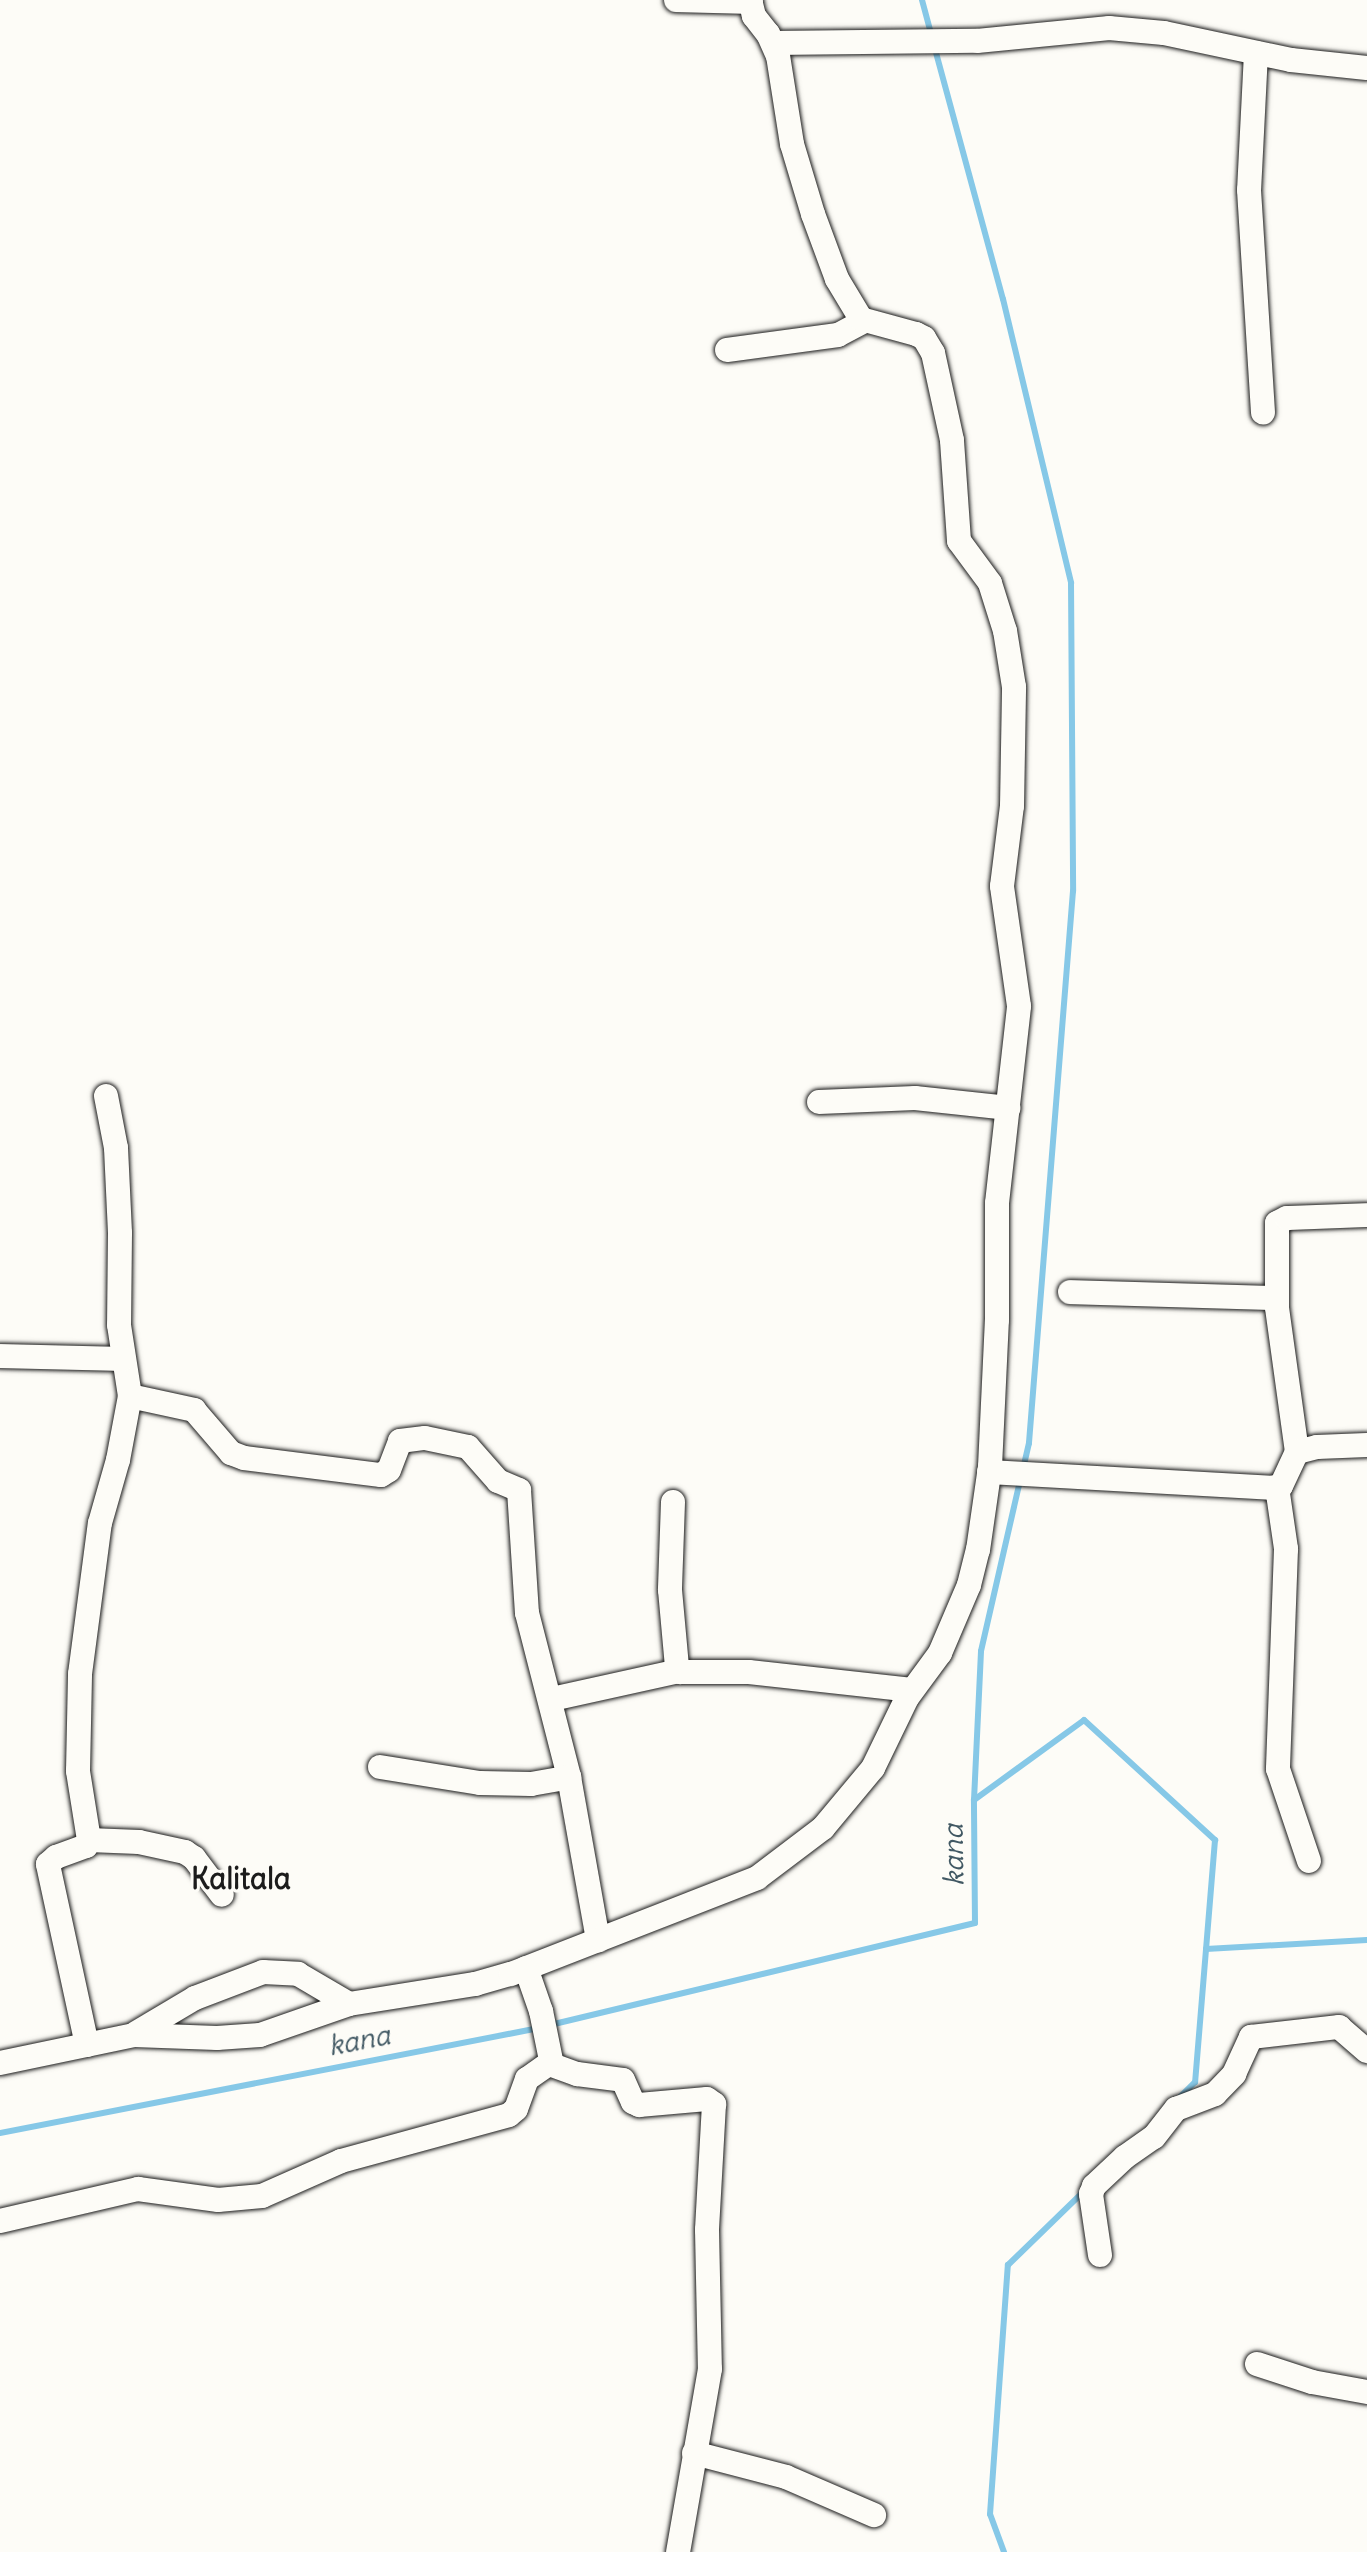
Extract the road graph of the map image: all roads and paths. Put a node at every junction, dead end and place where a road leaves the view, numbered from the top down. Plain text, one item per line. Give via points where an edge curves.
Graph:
1 (676, 0) edge
2 (750, 1) edge
3 (773, 43) junction
4 (1256, 53) junction
5 (1367, 68) edge
6 (864, 321) junction
7 (727, 350) dead end
8 (1263, 413) dead end
9 (106, 1096) dead end
10 (819, 1102) dead end
11 (1008, 1108) junction
12 (1367, 1215) edge
13 (1070, 1292) dead end
14 (1276, 1298) junction
15 (0, 1356) edge
16 (123, 1359) junction
17 (130, 1396) junction
18 (1367, 1445) edge
19 (1297, 1452) junction
20 (989, 1472) junction
21 (1277, 1487) junction
22 (673, 1502) dead end
23 (679, 1671) junction
24 (912, 1690) junction
25 (552, 1699) junction
26 (380, 1767) dead end
27 (569, 1777) junction
28 (89, 1840) junction
29 (1309, 1861) dead end
30 (222, 1895) dead end
31 (598, 1940) junction
32 (526, 1968) junction
33 (349, 2004) junction
34 (134, 2035) junction
35 (87, 2045) junction
36 (1367, 2051) edge
37 (548, 2060) junction
38 (0, 2063) edge
39 (0, 2221) edge
40 (1100, 2255) dead end
41 (1257, 2364) dead end
42 (1367, 2392) edge
43 (694, 2453) junction
44 (874, 2515) dead end
45 (678, 2552) edge

1 - 2 street
2 - 3 street
3 - 4 street via 977,41 1109,28 1164,33
3 - 6 street via 792,144 813,214 837,279
4 - 5 street
4 - 8 street via 1249,190
6 - 7 street via 838,335
6 - 11 street via 916,334 933,353 952,440 959,541 990,583 1005,631 1016,716 1002,886 1019,988
9 - 16 street via 116,1148
10 - 11 street via 915,1098
11 - 20 street via 997,1203
12 - 14 street via 1278,1221
13 - 14 street
14 - 19 street
15 - 16 street
16 - 17 street
17 - 25 street via 194,1410 231,1453 263,1462 381,1475 406,1438 472,1450 498,1481 519,1490 525,1600
17 - 28 street via 100,1523 80,1674 78,1771
18 - 19 street
19 - 21 street
20 - 21 street
20 - 24 street via 969,1585 940,1653
21 - 29 street via 1286,1549 1278,1769
22 - 23 street via 670,1590
23 - 24 street via 749,1672
23 - 25 street
24 - 31 street via 867,1776 792,1855 757,1878
25 - 27 street
26 - 27 street via 505,1785
27 - 31 street
28 - 30 street via 139,1842 185,1852
28 - 35 street via 51,1860 48,1867
31 - 32 street
32 - 33 street via 475,1984
32 - 37 street via 544,2024
33 - 34 street via 260,2035
33 - 34 street via 298,1974 263,1972 195,1998
34 - 35 street
35 - 38 street
36 - 40 street via 1339,2027 1251,2037 1234,2074 1215,2094 1176,2109 1154,2137 1094,2186
37 - 39 street via 527,2079 509,2115 341,2161 262,2196 218,2200 138,2189
37 - 43 street via 557,2069 623,2080 639,2105 707,2099 714,2104 707,2230 710,2369
41 - 42 street
43 - 44 street via 786,2477
43 - 45 street

